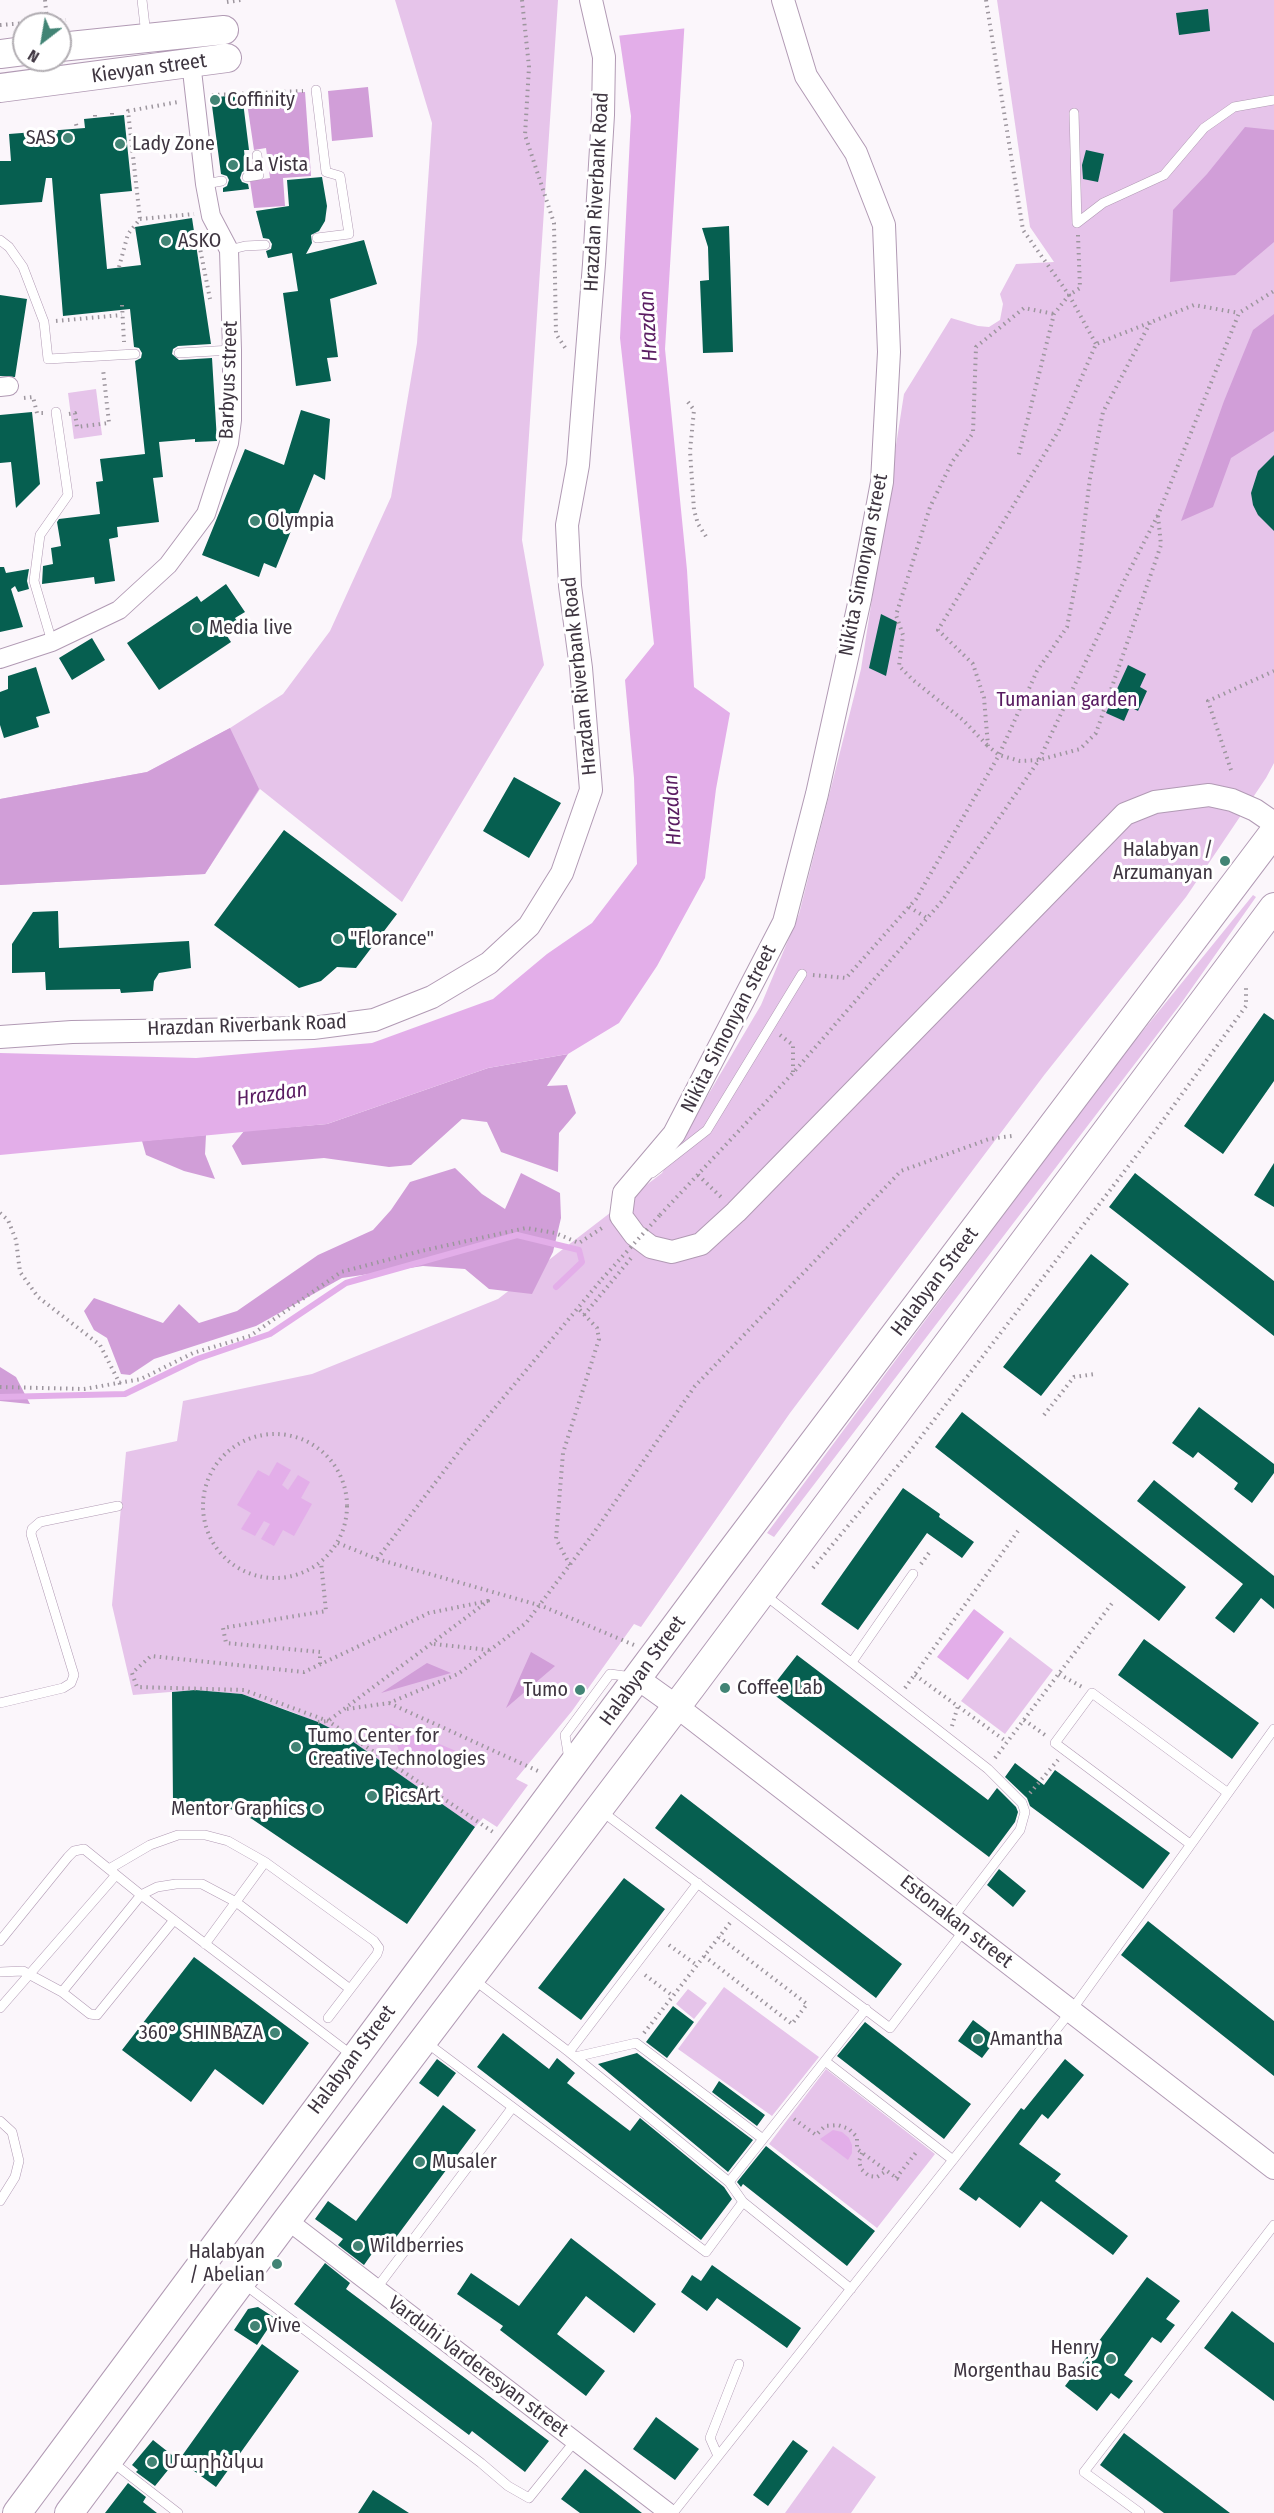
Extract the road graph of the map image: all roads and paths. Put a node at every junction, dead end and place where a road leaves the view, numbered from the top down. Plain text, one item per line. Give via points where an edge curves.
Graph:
1 (45, 0) edge
2 (142, 0) edge
3 (242, 0) edge
4 (522, 0) edge
5 (591, 0) edge
6 (783, 0) edge
7 (987, 0) edge
8 (226, 16) joint
9 (0, 25) edge
10 (146, 38) junction
11 (72, 45) edge
12 (72, 49) edge
13 (227, 58) dead end
14 (191, 62) junction
15 (72, 80) junction
16 (0, 88) edge
17 (316, 90) joint
18 (195, 98) junction
19 (1274, 100) edge
20 (1074, 113) dead end
21 (256, 155) dead end
22 (247, 177) dead end
23 (159, 217) junction
24 (195, 217) dead end
25 (140, 219) junction
26 (160, 223) dead end
27 (1077, 223) junction
28 (317, 238) dead end
29 (0, 240) edge
30 (265, 245) dead end
31 (200, 249) dead end
32 (229, 250) junction
33 (119, 267) dead end
34 (1274, 291) edge
35 (1069, 295) junction
36 (210, 303) dead end
37 (122, 305) dead end
38 (1054, 314) junction
39 (1239, 314) junction
40 (122, 315) junction
41 (44, 322) junction
42 (1150, 322) junction
43 (123, 325) dead end
44 (1096, 344) junction
45 (232, 350) junction
46 (179, 352) dead end
47 (135, 354) dead end
48 (101, 356) junction
49 (585, 381) junction
50 (33, 397) dead end
51 (688, 402) dead end
52 (56, 411) dead end
53 (37, 413) dead end
54 (75, 413) dead end
55 (1018, 458) dead end
56 (1158, 515) junction
57 (707, 538) dead end
58 (52, 642) junction
59 (0, 659) edge
60 (1274, 671) edge
61 (988, 746) junction
62 (999, 755) junction
63 (1039, 760) junction
64 (1231, 770) dead end
65 (1274, 823) edge
66 (1274, 832) edge
67 (909, 907) junction
68 (1274, 907) edge
69 (927, 918) junction
70 (802, 974) joint
71 (1245, 976) dead end
72 (770, 1028) junction
73 (0, 1037) edge
74 (793, 1073) junction
75 (1012, 1136) dead end
76 (698, 1175) junction
77 (624, 1193) junction
78 (736, 1212) junction
79 (0, 1213) edge
80 (621, 1216) junction
81 (644, 1243) junction
82 (577, 1307) junction
83 (584, 1315) junction
84 (1095, 1374) dead end
85 (120, 1384) junction
86 (0, 1387) edge
87 (1044, 1415) dead end
88 (118, 1506) dead end
89 (1018, 1531) dead end
90 (338, 1543) junction
91 (377, 1559) junction
92 (321, 1562) junction
93 (570, 1565) junction
94 (913, 1574) dead end
95 (807, 1575) dead end
96 (762, 1592) junction
97 (1113, 1602) dead end
98 (542, 1606) junction
99 (433, 1644) junction
100 (634, 1645) dead end
101 (490, 1650) junction
102 (852, 1662) junction
103 (320, 1664) junction
104 (1059, 1674) junction
105 (915, 1675) junction
106 (637, 1678) junction
107 (1092, 1693) junction
108 (897, 1698) junction
109 (0, 1703) edge
110 (389, 1703) junction
111 (676, 1706) junction
112 (344, 1709) junction
113 (1024, 1720) junction
114 (328, 1721) junction
115 (318, 1722) dead end
116 (1274, 1729) edge
117 (1007, 1742) junction
118 (1055, 1743) junction
119 (1066, 1751) junction
120 (987, 1768) junction
121 (539, 1772) dead end
122 (1227, 1793) junction
123 (1022, 1803) junction
124 (599, 1809) junction
125 (493, 1832) dead end
126 (1190, 1844) junction
127 (265, 1862) junction
128 (112, 1872) junction
129 (698, 1883) junction
130 (141, 1895) junction
131 (236, 1902) junction
132 (737, 1914) junction
133 (174, 1920) junction
134 (959, 1924) junction
135 (657, 1936) junction
136 (719, 1937) junction
137 (0, 1941) edge
138 (205, 1944) junction
139 (705, 1956) junction
140 (634, 1966) junction
141 (698, 1966) junction
142 (0, 1972) edge
143 (29, 1974) junction
144 (470, 1977) junction
145 (350, 1989) junction
146 (62, 1992) junction
147 (674, 1996) junction
148 (0, 2008) edge
149 (866, 2009) junction
150 (1071, 2011) junction
151 (328, 2018) dead end
152 (423, 2040) junction
153 (636, 2043) junction
154 (572, 2054) junction
155 (355, 2057) junction
156 (825, 2061) junction
157 (512, 2108) junction
158 (784, 2112) junction
159 (0, 2121) edge
160 (763, 2139) junction
161 (926, 2139) junction
162 (862, 2153) junction
163 (953, 2160) junction
164 (1274, 2168) edge
165 (886, 2170) junction
166 (896, 2178) junction
167 (729, 2182) junction
168 (902, 2182) dead end
169 (0, 2200) edge
170 (743, 2202) junction
171 (287, 2220) junction
172 (1274, 2225) edge
173 (241, 2282) junction
174 (376, 2289) junction
175 (850, 2289) junction
176 (739, 2364) dead end
177 (575, 2441) junction
178 (718, 2456) junction
179 (110, 2460) junction
180 (16, 2513) edge
181 (69, 2513) edge
182 (178, 2513) edge
183 (671, 2513) edge
184 (1140, 2513) edge

1 - 9 path via 46,20
2 - 10 lane
3 - 8 path
4 - 49 path via 529,67 525,135 554,223 556,334
5 - 49 street, Hrazdan Riverbank Road via 604,57
6 - 77 street, Nikita Simonyan street via 806,76 856,153 884,225 889,352 882,482 817,794 784,922 674,1134
7 - 35 path via 1023,230
8 - 10 main road, Kievyan street
10 - 11 main road, Kievyan street
12 - 15 main road via 80,52 82,58
13 - 14 main road, Kievyan street
14 - 15 main road, Kievyan street
14 - 18 street, Barbyus street
15 - 16 main road, Kievyan street
17 - 18 path via 220,93
17 - 28 lane via 326,172 340,176 349,234
18 - 25 path via 128,111
18 - 32 street, Barbyus street via 214,183 211,216
19 - 27 lane via 1234,107 1204,128 1164,175 1103,203
20 - 27 lane
21 - 22 lane via 259,175
23 - 24 path
23 - 25 path
23 - 26 path
25 - 33 path via 128,234
27 - 35 path via 1080,288
29 - 41 lane via 23,267
30 - 32 lane
31 - 36 path
32 - 45 street, Barbyus street
34 - 39 path
35 - 38 path
35 - 44 path
37 - 40 path
38 - 55 path
38 - 61 path via 1024,308 976,347 973,433 952,462 930,507 896,615 903,635 899,666
39 - 42 path via 1194,305
39 - 56 path
40 - 41 path
40 - 43 path
41 - 48 lane via 48,359
42 - 44 path
42 - 62 path via 1103,412 1067,627 1037,671
44 - 61 path via 1059,430 938,630 974,664 984,698
45 - 46 lane
45 - 58 street, Barbyus street via 229,443 206,514 168,565 119,610
47 - 48 lane
48 - 54 path via 109,423 77,427
49 - 73 street, Hrazdan Riverbank Road via 578,465 567,525 591,790 562,873 530,926 489,963 432,997 374,1020 313,1028
50 - 53 path
51 - 57 path via 694,410 690,451 694,510
52 - 58 lane via 68,495 40,535 34,581
56 - 63 path
56 - 63 path via 1161,546 1096,733 1080,749
58 - 59 street, Barbyus street
60 - 64 path via 1208,701
61 - 62 path
62 - 63 path via 1020,761
62 - 67 path
63 - 69 path
65 - 78 street via 1232,800 1209,795 1155,802 1125,814
66 - 106 main road, Halabyan Street
67 - 69 path
67 - 70 path via 846,978
68 - 96 main road
69 - 74 path
70 - 72 lane
71 - 95 path via 1246,1006 1153,1134 911,1450
72 - 74 path via 793,1045
72 - 77 lane via 707,1130
74 - 76 path
75 - 93 path via 989,1139 901,1171 695,1386
76 - 78 path
76 - 82 path, bridge
77 - 80 street
78 - 81 street via 701,1244 672,1252
79 - 85 path via 8,1220 16,1240 20,1272 38,1297 100,1345
80 - 81 street
80 - 85 path via 579,1243 555,1233 526,1228 341,1272 250,1336 192,1353 141,1379
81 - 83 path
82 - 83 path
82 - 91 path
83 - 93 path via 597,1328 599,1339 563,1453 556,1539
84 - 87 path via 1074,1377
85 - 86 path via 84,1389
88 - 109 lane via 40,1522 32,1529 74,1675 63,1688
89 - 105 path
90 - 91 path
90 - 92 path
90 - 92 path via 347,1513 346,1491 338,1470 324,1452 305,1440 283,1434 260,1435 239,1443 221,1457 209,1476 203,1498 205,1521 213,1542 227,1559 246,1572 268,1578 291,1576
91 - 98 path
92 - 103 path via 326,1611 222,1628 226,1642 320,1652
93 - 98 path
94 - 102 lane
96 - 102 lane
96 - 111 main road
97 - 104 path
98 - 100 path
98 - 101 path
99 - 101 path
99 - 103 path via 488,1601 429,1613
99 - 112 path
101 - 110 path via 458,1674
102 - 108 lane
103 - 114 path via 304,1672 151,1656 132,1673 137,1687 244,1690
104 - 107 path
104 - 113 path
105 - 108 path
105 - 117 path
106 - 111 street, Estonakan street
106 - 155 main road, Halabyan Street
107 - 118 lane
107 - 122 lane
108 - 120 lane
110 - 112 path
110 - 121 path
111 - 124 main road
111 - 134 street, Estonakan street
112 - 114 path
113 - 117 path
113 - 118 path
114 - 115 path
114 - 125 path
116 - 122 lane
117 - 120 path
118 - 119 lane
119 - 123 path
119 - 126 lane
120 - 123 lane
122 - 126 lane
123 - 134 lane via 1025,1812 1020,1830
124 - 129 lane
124 - 144 main road
126 - 150 lane
127 - 128 lane via 228,1841 205,1835 178,1835 150,1845
127 - 131 lane
127 - 145 lane via 379,1948
128 - 130 lane
128 - 137 lane via 84,1849 74,1851
128 - 143 lane
129 - 132 lane
129 - 135 lane
130 - 131 lane via 157,1887 202,1884
130 - 133 lane
130 - 146 lane
131 - 138 lane
131 - 145 lane
132 - 136 path
132 - 149 lane
133 - 138 lane
133 - 146 lane via 97,2015 90,2014
134 - 149 lane via 890,2028
134 - 150 street, Estonakan street
135 - 140 lane
135 - 141 path
136 - 139 path
136 - 139 path via 807,2004 792,2024
138 - 155 lane
139 - 141 path
140 - 147 path
140 - 154 lane
141 - 147 path
142 - 143 lane
143 - 146 lane
143 - 148 lane
144 - 152 main road
144 - 154 lane
145 - 151 lane
147 - 153 path
149 - 156 lane
150 - 163 lane
150 - 164 street, Estonakan street
152 - 157 lane
152 - 171 main road
153 - 154 lane
153 - 160 lane
154 - 167 lane
155 - 180 main road, Halabyan Street
156 - 158 lane
156 - 161 lane
157 - 170 lane via 706,2252
157 - 174 lane
158 - 160 lane
158 - 162 path via 816,2135 825,2126 849,2128
159 - 169 lane via 12,2133 19,2161 15,2177
160 - 167 lane
161 - 163 lane
161 - 166 path
162 - 165 path
162 - 165 path via 861,2169 869,2176 877,2177
163 - 175 lane
165 - 166 path
166 - 168 path
167 - 170 lane
170 - 175 lane
171 - 173 main road
171 - 174 street, Varduhi Varderesyan street
172 - 184 lane via 1084,2472
173 - 177 lane via 529,2498
173 - 179 main road
174 - 177 street, Varduhi Varderesyan street
175 - 178 lane
176 - 178 lane via 710,2438
177 - 183 street, Varduhi Varderesyan street
178 - 183 lane
179 - 181 main road
179 - 182 lane

